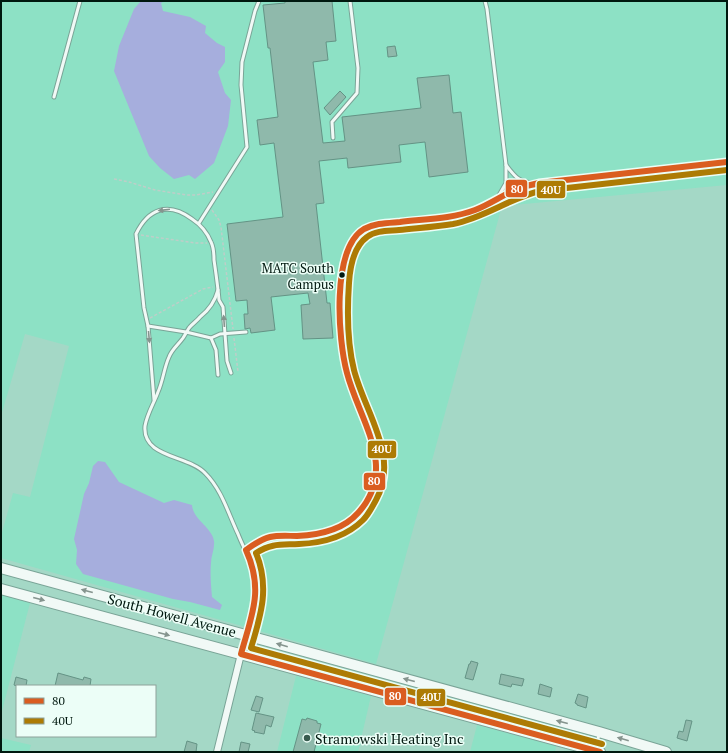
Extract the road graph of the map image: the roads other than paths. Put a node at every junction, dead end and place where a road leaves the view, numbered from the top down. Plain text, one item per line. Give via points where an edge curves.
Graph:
1 (80, 1) edge
2 (259, 1) edge
3 (350, 1) edge
4 (485, 1) edge
5 (54, 97) dead end
6 (333, 138) dead end
7 (727, 162) edge
8 (506, 165) junction
9 (539, 183) junction
10 (496, 199) junction
11 (199, 224) junction
12 (218, 290) junction
13 (148, 326) junction
14 (186, 332) junction
15 (246, 332) dead end
16 (225, 334) junction
17 (211, 338) junction
18 (231, 373) dead end
19 (218, 375) dead end
20 (154, 400) junction
21 (246, 550) junction
22 (1, 568) edge
23 (1, 589) edge
24 (246, 635) junction
25 (241, 654) junction
26 (599, 732) junction
27 (216, 752) edge
28 (597, 752) edge
29 (666, 752) edge

1 - 5 lane
2 - 11 lane via 254,11 242,62 241,85 247,147
3 - 6 lane via 358,68 357,93 332,122
4 - 8 lane
7 - 9 lane
8 - 9 lane via 513,175 525,183
8 - 10 lane via 506,183
9 - 10 lane via 517,189
10 - 21 lane via 460,214 373,225 354,239 347,250 344,267 340,326 347,374 376,453 375,482 364,506 342,526 317,534 267,538
11 - 12 lane via 207,233 212,245
11 -> 13 lane via 174,209 153,212 140,225 136,234 136,249
12 - 14 lane via 210,307
16 -> 12 lane via 223,307
13 - 14 lane
13 -> 20 lane
14 - 17 lane
14 - 20 lane via 168,358
15 - 16 lane
16 - 17 lane
16 - 18 lane
17 - 19 lane via 216,350
20 - 21 lane via 145,426 149,442 160,452 189,462 211,478
21 - 24 lane via 255,577 256,589
24 -> 22 main road, South Howell Avenue
23 -> 25 main road, South Howell Avenue
24 - 25 lane
26 -> 24 main road, South Howell Avenue
25 - 27 street
25 - 28 main road, South Howell Avenue
26 - 28 lane
29 -> 26 main road, South Howell Avenue

